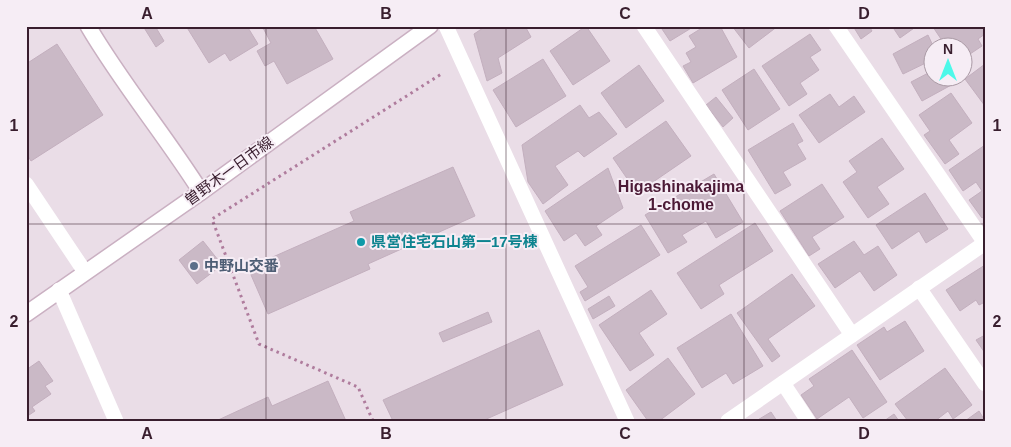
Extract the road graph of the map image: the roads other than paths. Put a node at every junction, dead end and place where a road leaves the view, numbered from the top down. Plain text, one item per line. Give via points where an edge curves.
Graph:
1 (88, 26) edge
2 (430, 26) edge
3 (446, 26) edge
4 (644, 26) edge
5 (836, 26) edge
6 (26, 184) edge
7 (201, 192) junction
8 (985, 243) edge
9 (85, 272) junction
10 (919, 288) junction
11 (59, 290) junction
12 (26, 314) edge
13 (852, 335) junction
14 (783, 383) junction
15 (985, 384) edge
16 (116, 421) edge
17 (627, 421) edge
18 (728, 421) edge
19 (808, 421) edge

1 - 7 street
2 - 7 street, 曽野木一日市線
3 - 17 street
4 - 13 street
5 - 8 street
6 - 9 street
7 - 9 street, 曽野木一日市線
8 - 10 street
9 - 11 street, 曽野木一日市線
10 - 13 street
10 - 15 street
11 - 12 street, 曽野木一日市線
11 - 16 street
13 - 14 street
14 - 18 street
14 - 19 street

